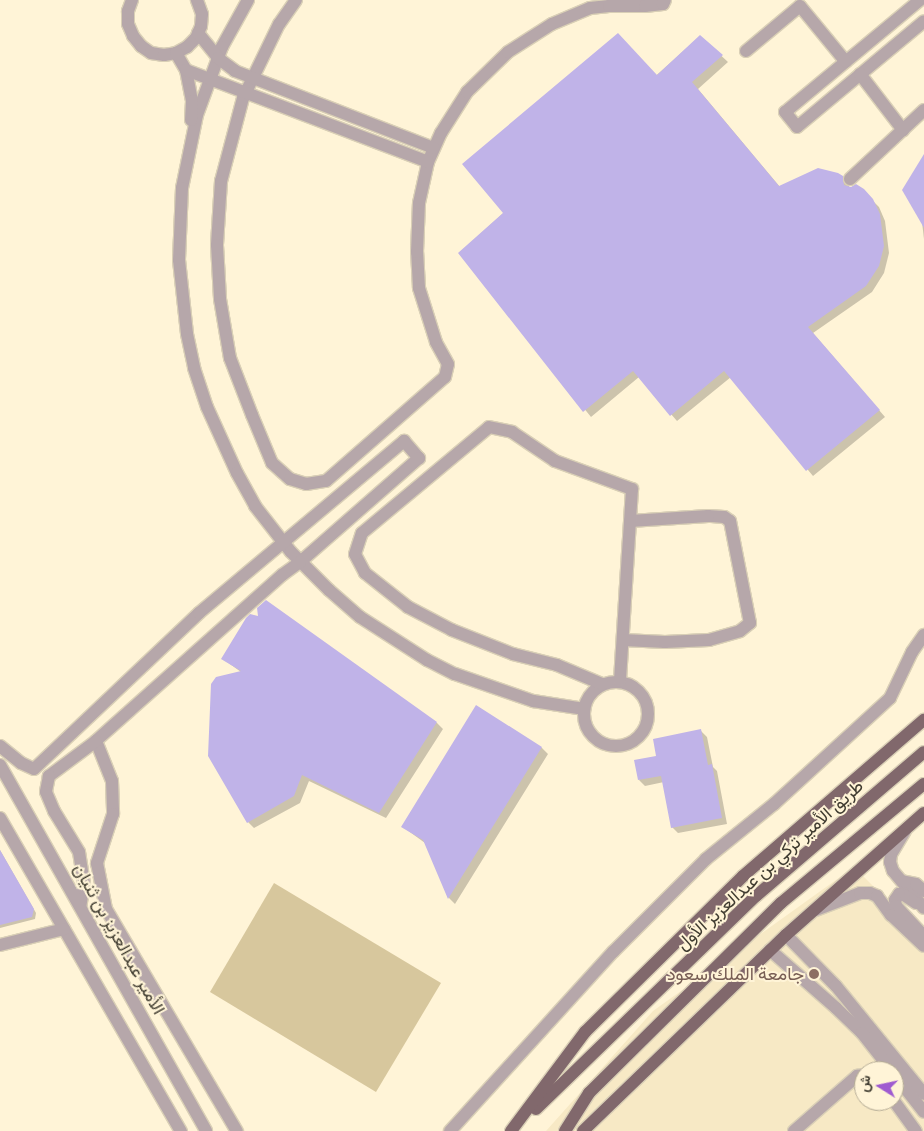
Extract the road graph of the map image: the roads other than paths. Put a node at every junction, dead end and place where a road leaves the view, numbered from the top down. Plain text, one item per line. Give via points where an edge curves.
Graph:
1 (132, 0) edge
2 (197, 0) edge
3 (248, 0) edge
4 (296, 0) edge
5 (665, 0) edge
6 (915, 2) edge
7 (609, 3) edge
8 (803, 3) edge
9 (589, 4) edge
10 (924, 21) edge
11 (198, 33) junction
12 (746, 51) dead end
13 (176, 53) junction
14 (218, 58) junction
15 (846, 62) junction
16 (186, 70) junction
17 (860, 74) junction
18 (252, 77) junction
19 (210, 80) junction
20 (245, 93) junction
21 (924, 110) edge
22 (904, 130) junction
23 (434, 148) junction
24 (188, 152) junction
25 (428, 162) junction
26 (850, 179) dead end
27 (630, 521) junction
28 (282, 542) junction
29 (300, 562) junction
30 (924, 635) edge
31 (622, 640) junction
32 (620, 681) junction
33 (602, 684) junction
34 (584, 709) junction
35 (89, 717) junction
36 (924, 720) edge
37 (98, 739) junction
38 (0, 746) edge
39 (924, 752) edge
40 (0, 765) edge
41 (924, 784) edge
42 (924, 813) edge
43 (0, 818) edge
44 (908, 826) junction
45 (902, 881) junction
46 (924, 891) edge
47 (80, 907) junction
48 (924, 909) edge
49 (814, 911) junction
50 (64, 929) junction
51 (786, 935) junction
52 (924, 936) edge
53 (0, 945) edge
54 (924, 946) edge
55 (770, 950) junction
56 (884, 1061) edge
57 (854, 1079) edge
58 (904, 1086) edge
59 (924, 1094) edge
60 (901, 1111) edge
61 (924, 1112) edge
62 (181, 1131) edge
63 (206, 1131) edge
64 (237, 1131) edge
65 (450, 1131) edge
66 (512, 1131) edge
67 (565, 1131) edge
68 (583, 1131) edge
69 (794, 1131) edge
70 (916, 1131) edge

1 - 13 street via 128,24 141,46 164,55
2 - 11 street via 202,14
3 - 14 street
4 - 18 street via 279,24
5 - 7 street via 663,4 645,6
6 - 15 street
7 - 9 street
8 - 12 street
8 - 15 street
9 - 23 street via 508,52 467,92
10 - 17 street
11 - 13 street via 187,47
11 - 14 street
13 - 16 street
14 - 18 street
14 - 19 street
15 - 17 street via 785,112 798,127
16 - 19 street
16 - 24 street via 192,101
17 - 22 street
18 - 20 street
18 - 23 street
19 - 20 street
19 - 24 street
20 - 25 street
20 - 25 street via 221,181 217,245 220,299 230,358 252,415 272,462 290,479 306,484 326,481 445,377 448,364 436,342 420,288 417,252 418,203
21 - 22 street
22 - 26 street
23 - 25 street
24 - 28 street via 182,188 179,260 194,368 207,407 238,473 255,506
27 - 31 street
27 - 31 street via 708,516 724,517 730,521 750,623 740,631 710,640
27 - 33 street via 632,489 555,460 512,432 489,426 362,533 354,554 365,573 408,607 513,654 557,665
28 - 29 street
28 - 29 street via 404,441 419,458
28 - 35 street via 199,613
29 - 34 street via 360,617 427,660 455,674 533,701
29 - 37 street
30 - 65 street via 890,698 837,748 699,866 613,952
31 - 32 street
32 - 33 street
32 - 34 street via 641,692 646,702 647,723 635,740 625,745 604,744 588,730
33 - 34 street via 593,690
35 - 37 street
35 - 38 street via 34,769 21,764
36 - 66 main road via 736,882 586,1032
37 - 47 street via 49,776 46,792 78,852 84,883
37 - 64 street via 112,781 113,814 97,863 106,909
39 - 66 main road, طريق الأمير تركي بن عبدالعزيز الأول via 756,896
40 - 47 street, الأمير عبدالعزيز بن ثنيان
41 - 67 main road, طريق الأمير تركي بن عبدالعزيز الأول via 781,903 589,1093
42 - 44 main road
43 - 50 street
44 - 45 street via 891,854 890,862
44 - 49 main road
45 - 46 street via 916,884
45 - 48 street
47 - 63 street, الأمير عبدالعزيز بن ثنيان
48 - 52 street via 904,895 899,894 895,900 896,906
49 - 51 main road
49 - 54 street via 860,893 870,893 877,896 891,916
50 - 53 street
50 - 62 street
51 - 55 main road
51 - 59 street via 836,986
55 - 56 street via 862,1033
55 - 68 main road
57 - 69 street
58 - 61 street
60 - 70 street

